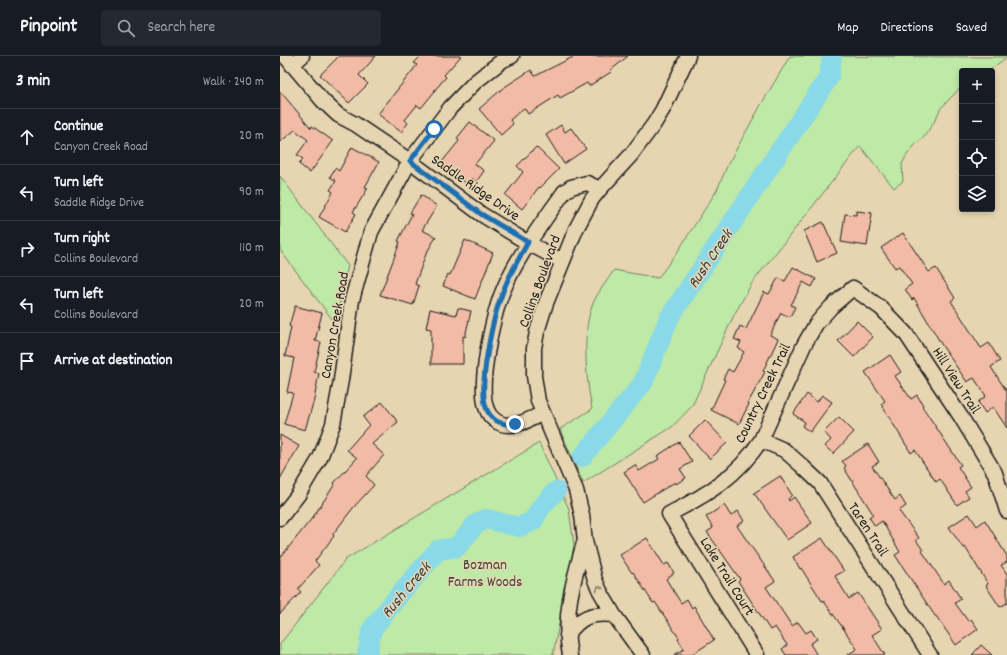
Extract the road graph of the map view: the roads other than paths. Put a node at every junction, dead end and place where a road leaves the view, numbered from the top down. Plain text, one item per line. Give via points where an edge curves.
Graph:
1 (512, 56) edge
2 (688, 56) edge
3 (293, 59) edge
4 (410, 161) junction
5 (600, 190) junction
6 (528, 242) junction
7 (562, 261) junction
8 (853, 288) joint
9 (542, 414) junction
10 (761, 440) junction
11 (1007, 511) edge
12 (669, 514) joint
13 (280, 518) edge
14 (584, 541) junction
15 (614, 615) junction
16 (567, 635) junction
17 (570, 655) edge
18 (643, 655) edge
19 (757, 655) edge
20 (930, 655) edge

1 - 4 street, Canyon Creek Road via 475,82 450,108
2 - 5 street, Collins Boulevard via 654,124
3 - 4 street, Saddle Ridge Drive via 323,102 338,116 355,124
4 - 6 street, Saddle Ridge Drive via 481,214
4 - 13 street, Canyon Creek Road via 371,232 352,300 334,424 320,458 298,495
5 - 6 street, Collins Boulevard via 587,183 571,187 564,192
5 - 7 street, Collins Boulevard via 592,199
6 - 7 street, Saddle Ridge Drive
6 - 9 street, Collins Boulevard via 502,293 495,314 486,362 485,402 491,417 502,424 515,424
7 - 9 street, Collins Boulevard via 541,317 534,348 535,382
8 - 10 street, Country Creek Trail via 816,324
8 - 11 street, Hill View Trail via 881,308 906,334 995,473
9 - 14 street, Collins Boulevard via 576,490 582,515
10 - 12 street, Country Creek Trail via 750,456 718,486
10 - 20 street, Taren Trail via 784,450 820,483
12 - 19 street, Lake Trail Court
15 -> 14 street, Collins Boulevard via 595,580
14 - 16 street, Collins Boulevard via 567,621
15 - 16 street via 585,617 578,621
15 - 18 street, Collins Boulevard
16 - 17 street, Collins Boulevard

